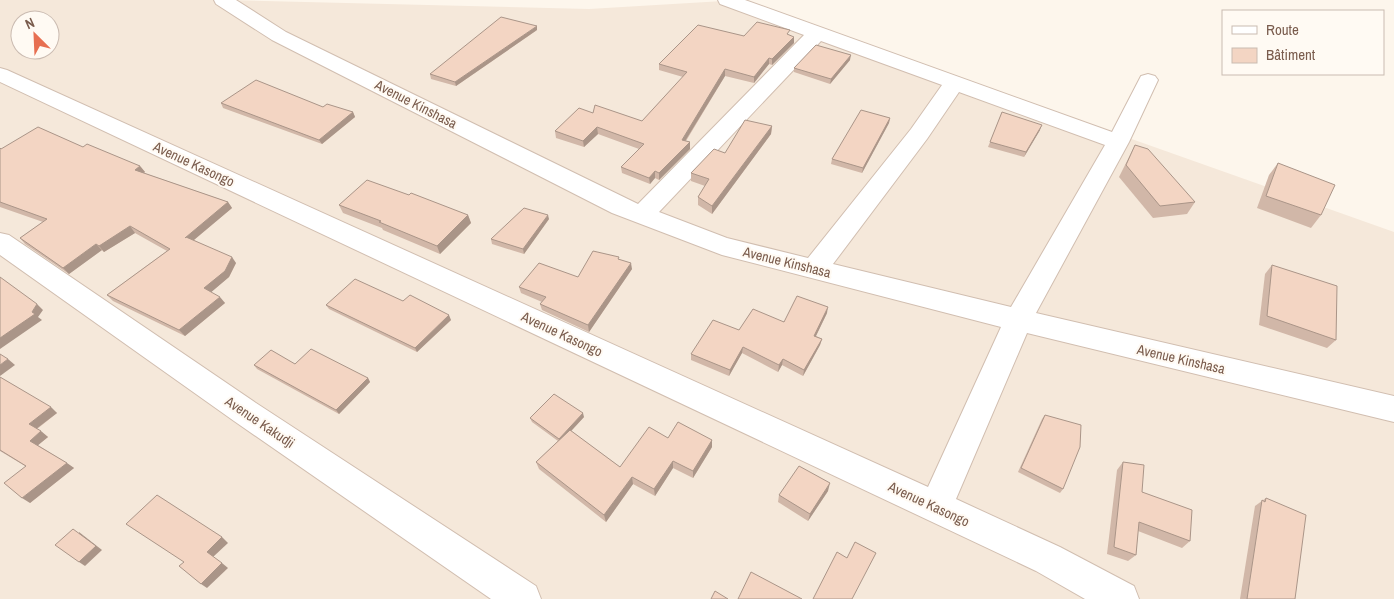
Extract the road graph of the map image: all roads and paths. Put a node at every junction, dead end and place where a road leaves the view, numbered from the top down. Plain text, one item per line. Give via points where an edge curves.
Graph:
1 (223, 0) edge
2 (727, 0) edge
3 (817, 33) junction
4 (0, 74) edge
5 (1148, 80) dead end
6 (955, 82) junction
7 (1118, 142) junction
8 (642, 215) junction
9 (0, 242) edge
10 (814, 269) junction
11 (1018, 320) junction
12 (1394, 409) edge
13 (936, 507) junction
14 (523, 599) edge
15 (1121, 599) edge

1 - 8 street, Avenue Kinshasa via 279,36
2 - 3 street
3 - 6 street
3 - 8 street
4 - 13 street, Avenue Kasongo
5 - 7 street
6 - 7 street
6 - 10 street
7 - 11 street
8 - 10 street, Avenue Kinshasa via 722,246
9 - 14 street, Avenue Kakudji
10 - 11 street, Avenue Kinshasa
11 - 12 street, Avenue Kinshasa
11 - 13 street
13 - 15 street, Avenue Kasongo via 1048,559

